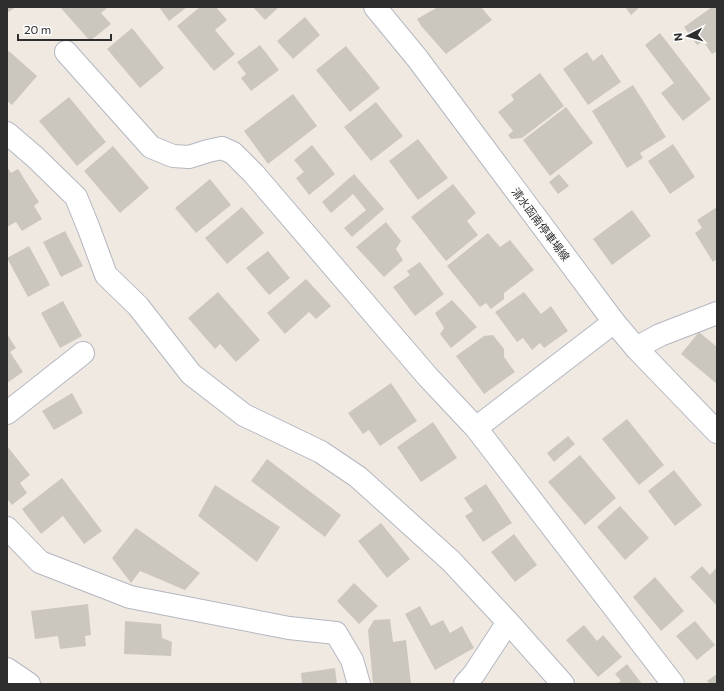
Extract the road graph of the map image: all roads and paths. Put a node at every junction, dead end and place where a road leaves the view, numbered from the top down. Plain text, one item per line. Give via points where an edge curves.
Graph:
1 (375, 7) edge
2 (66, 52) dead end
3 (7, 133) edge
4 (717, 313) edge
5 (614, 322) junction
6 (636, 348) junction
7 (83, 353) dead end
8 (7, 413) edge
9 (476, 428) junction
10 (717, 432) edge
11 (7, 528) edge
12 (508, 622) junction
13 (7, 669) edge
14 (29, 684) edge
15 (360, 684) edge
16 (465, 684) edge
17 (563, 684) edge
18 (673, 684) edge

1 - 5 street, 清水函南停車場線 via 417,58
2 - 9 street via 151,147 173,156 189,158 222,148 233,153 254,174 428,377
3 - 12 street via 76,196 106,275 138,306 191,374 244,415 321,452 358,477 451,561
4 - 6 street via 660,335
5 - 6 street, 清水函南停車場線
5 - 9 street
6 - 10 street, 清水函南停車場線
7 - 8 street
9 - 18 street
11 - 15 street via 40,562 130,597 289,628 336,633 352,660
12 - 16 street
12 - 17 street
13 - 14 street

